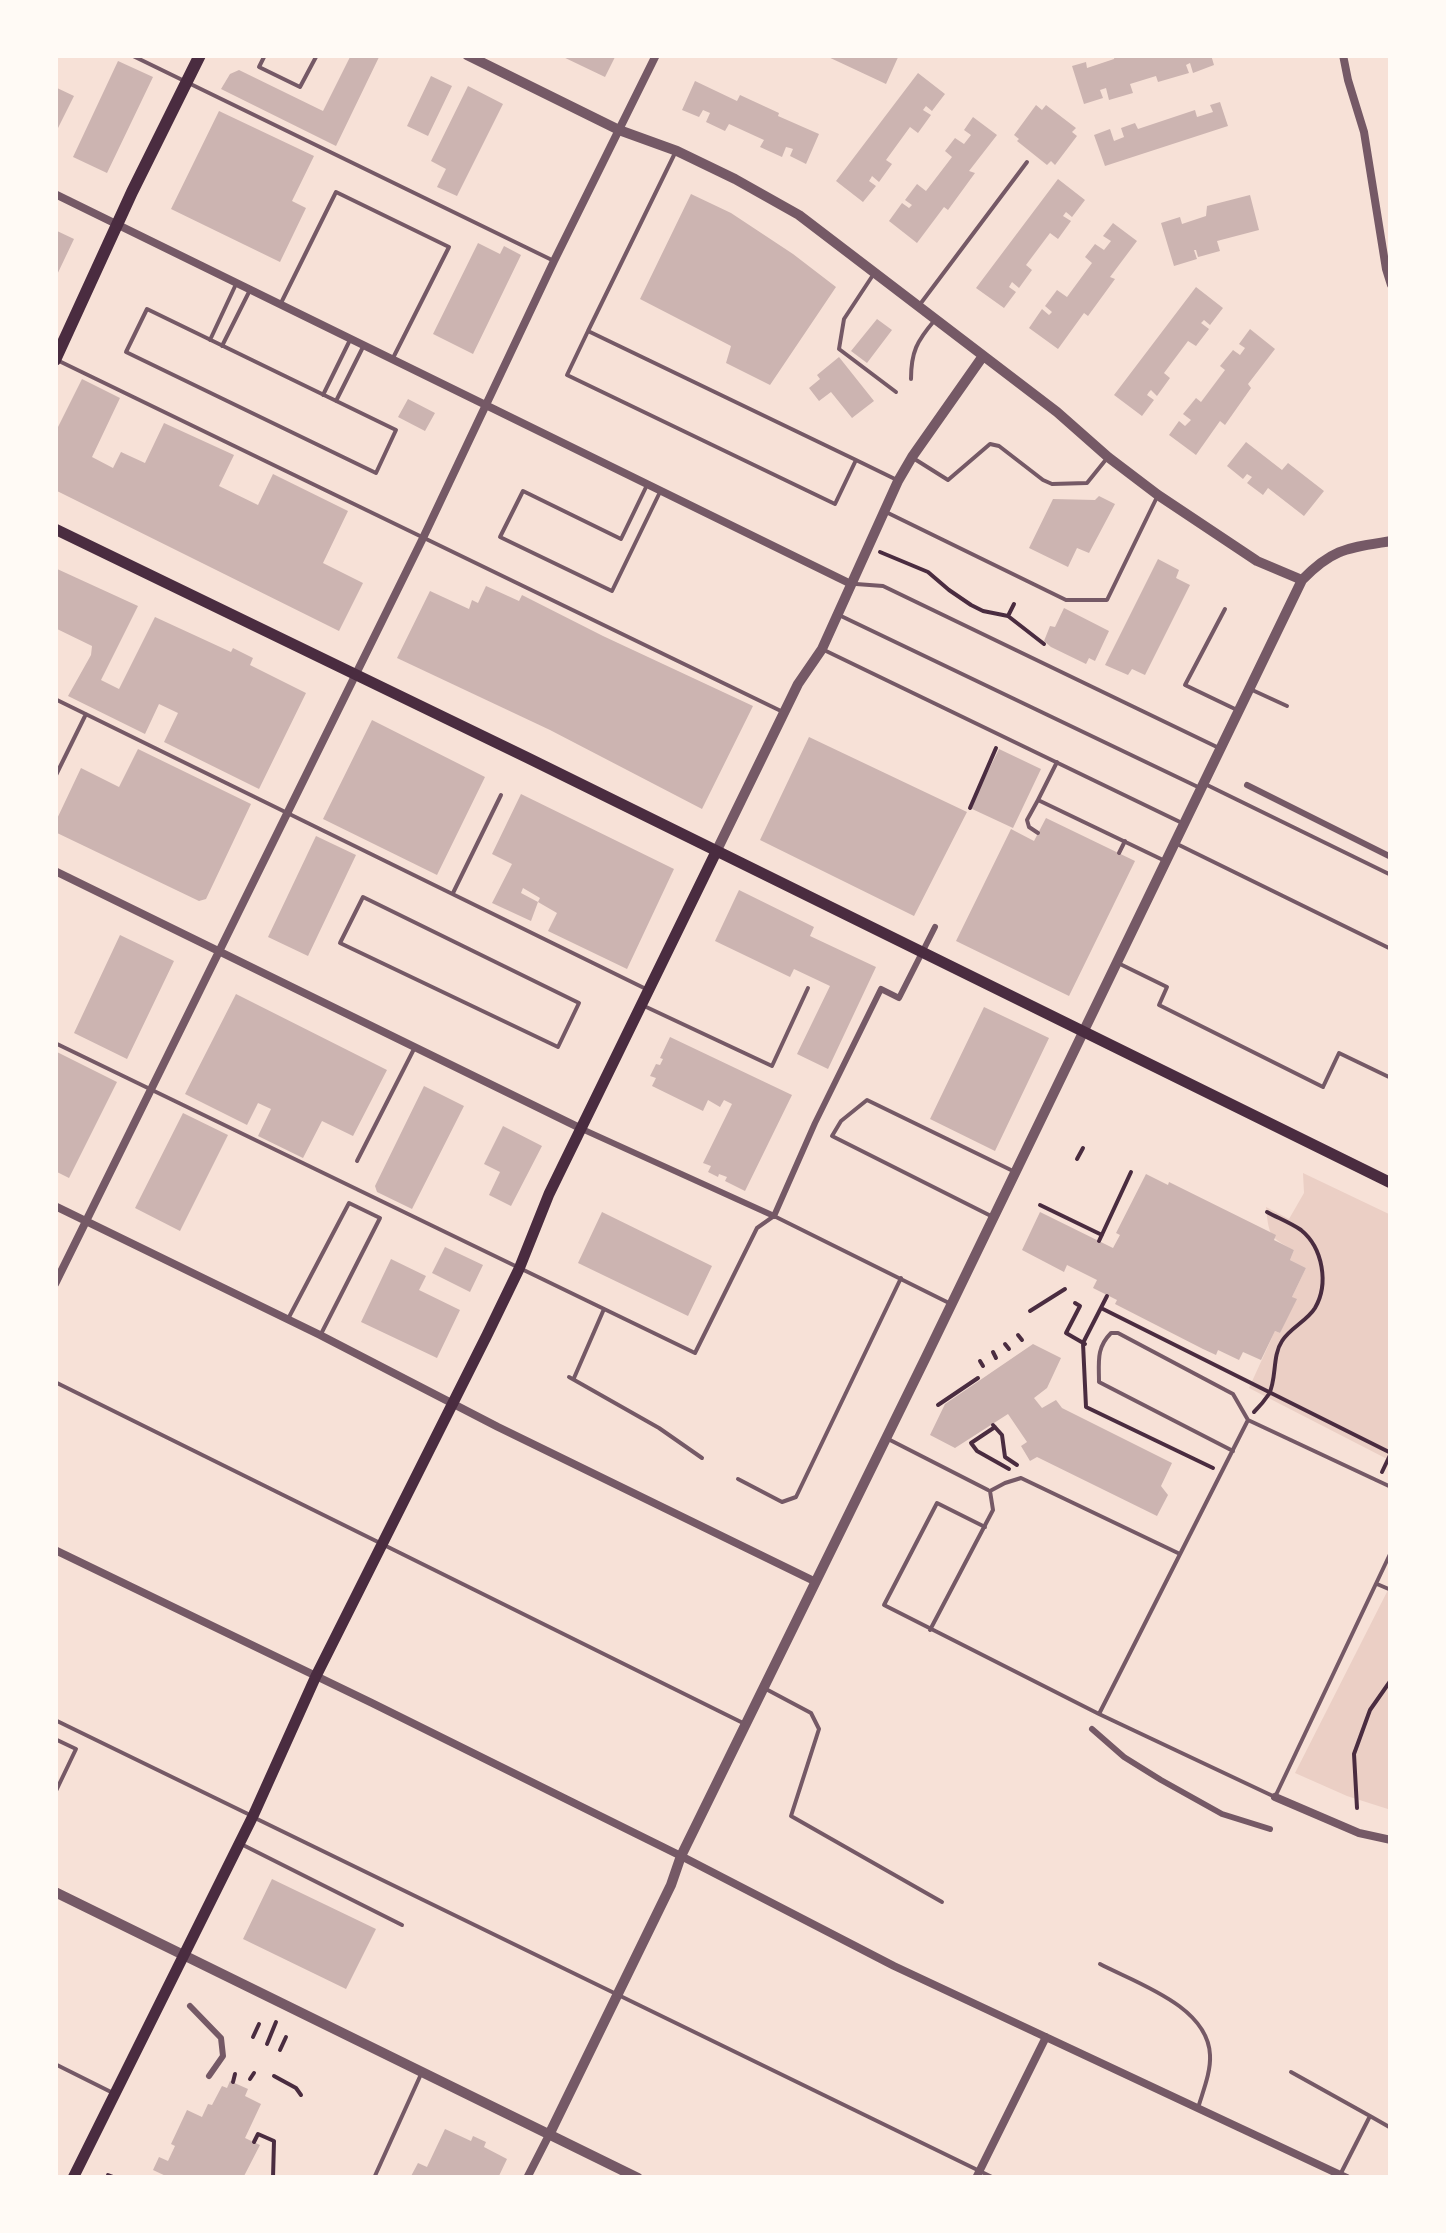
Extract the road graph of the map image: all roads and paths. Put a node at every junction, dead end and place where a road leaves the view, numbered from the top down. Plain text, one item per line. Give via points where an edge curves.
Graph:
1 (131, 55) edge
2 (200, 55) edge
3 (265, 55) edge
4 (317, 55) edge
5 (467, 55) edge
6 (656, 55) edge
7 (1343, 55) edge
8 (186, 82) junction
9 (619, 130) junction
10 (676, 151) junction
11 (1027, 162) dead end
12 (55, 194) edge
13 (117, 224) junction
14 (554, 261) junction
15 (874, 273) junction
16 (237, 282) junction
17 (1391, 285) edge
18 (250, 288) junction
19 (280, 303) junction
20 (918, 306) junction
21 (935, 319) junction
22 (588, 331) junction
23 (352, 338) junction
24 (210, 340) junction
25 (365, 344) junction
26 (222, 346) junction
27 (984, 356) junction
28 (393, 358) junction
29 (55, 359) edge
30 (912, 379) dead end
31 (896, 392) dead end
32 (323, 394) junction
33 (336, 401) junction
34 (487, 404) junction
35 (912, 457) junction
36 (1108, 457) junction
37 (856, 460) junction
38 (898, 480) junction
39 (648, 484) junction
40 (661, 490) junction
41 (1158, 495) junction
42 (884, 511) junction
43 (55, 528) edge
44 (423, 538) junction
45 (1391, 540) edge
46 (868, 548) junction
47 (1302, 580) junction
48 (851, 584) junction
49 (1014, 604) dead end
50 (1225, 609) dead end
51 (838, 614) junction
52 (1008, 616) junction
53 (1044, 644) dead end
54 (822, 649) junction
55 (356, 674) junction
56 (1250, 689) junction
57 (55, 699) edge
58 (1287, 706) dead end
59 (783, 712) junction
60 (1239, 712) junction
61 (86, 714) junction
62 (996, 748) dead end
63 (1222, 749) junction
64 (1056, 762) junction
65 (55, 777) edge
66 (1247, 785) dead end
67 (1203, 786) junction
68 (501, 795) dead end
69 (1038, 800) junction
70 (970, 808) dead end
71 (286, 812) junction
72 (1185, 824) junction
73 (1038, 834) dead end
74 (1125, 841) junction
75 (1176, 843) junction
76 (716, 852) junction
77 (1119, 853) dead end
78 (1391, 857) edge
79 (1166, 861) junction
80 (55, 871) edge
81 (1391, 875) edge
82 (453, 894) junction
83 (935, 927) dead end
84 (1391, 949) edge
85 (219, 952) junction
86 (922, 953) junction
87 (1116, 962) junction
88 (808, 988) dead end
89 (648, 990) junction
90 (466, 1004) joint
91 (642, 1005) junction
92 (1082, 1032) junction
93 (55, 1043) edge
94 (415, 1047) junction
95 (1391, 1078) edge
96 (150, 1090) junction
97 (582, 1129) junction
98 (1083, 1148) dead end
99 (1077, 1160) dead end
100 (357, 1161) dead end
101 (1015, 1172) junction
102 (1131, 1172) dead end
103 (1391, 1184) edge
104 (1040, 1205) dead end
105 (55, 1206) edge
106 (1267, 1212) dead end
107 (774, 1216) junction
108 (993, 1217) junction
109 (86, 1220) junction
110 (519, 1269) junction
111 (901, 1278) junction
112 (55, 1284) edge
113 (1065, 1289) dead end
114 (1107, 1296) dead end
115 (1075, 1303) dead end
116 (951, 1304) junction
117 (604, 1309) junction
118 (1030, 1311) dead end
119 (288, 1320) junction
120 (320, 1335) junction
121 (1203, 1349) dead end
122 (1098, 1351) junction
123 (1198, 1357) junction
124 (978, 1378) dead end
125 (55, 1382) edge
126 (1270, 1393) junction
127 (453, 1404) junction
128 (938, 1406) dead end
129 (1248, 1420) junction
130 (885, 1438) junction
131 (1232, 1451) junction
132 (1391, 1453) edge
133 (702, 1458) dead end
134 (1017, 1465) dead end
135 (1009, 1469) dead end
136 (738, 1479) dead end
137 (1378, 1481) junction
138 (1391, 1487) edge
139 (990, 1491) junction
140 (984, 1527) junction
141 (382, 1544) junction
142 (55, 1550) edge
143 (1391, 1552) edge
144 (1180, 1554) junction
145 (816, 1582) junction
146 (1376, 1584) junction
147 (1391, 1590) edge
148 (930, 1630) junction
149 (316, 1676) junction
150 (1391, 1680) edge
151 (764, 1688) junction
152 (1099, 1714) junction
153 (55, 1720) edge
154 (746, 1724) junction
155 (1092, 1729) dead end
156 (55, 1739) edge
157 (55, 1793) edge
158 (1274, 1797) junction
159 (1357, 1808) dead end
160 (253, 1816) junction
161 (1270, 1829) dead end
162 (1391, 1840) edge
163 (238, 1843) junction
164 (681, 1856) junction
165 (55, 1892) edge
166 (942, 1902) dead end
167 (402, 1925) dead end
168 (184, 1955) junction
169 (1100, 1964) dead end
170 (618, 1994) junction
171 (190, 2006) dead end
172 (276, 2022) dead end
173 (258, 2024) dead end
174 (1046, 2036) junction
175 (253, 2037) dead end
176 (286, 2037) dead end
177 (267, 2044) dead end
178 (280, 2050) dead end
179 (55, 2064) edge
180 (422, 2072) junction
181 (1290, 2072) dead end
182 (235, 2074) dead end
183 (210, 2076) dead end
184 (274, 2076) dead end
185 (233, 2082) dead end
186 (115, 2094) junction
187 (301, 2095) dead end
188 (1198, 2108) junction
189 (1370, 2116) junction
190 (1391, 2128) edge
191 (549, 2134) junction
192 (254, 2142) dead end
193 (977, 2174) edge
194 (108, 2175) dead end
195 (1344, 2176) edge
196 (73, 2178) edge
197 (116, 2178) edge
198 (274, 2178) edge
199 (374, 2178) edge
200 (527, 2178) edge
201 (638, 2178) edge
202 (994, 2178) edge

1 - 8 lane
2 - 8 main road
3 - 4 lane via 259,66 300,88
5 - 9 street
6 - 9 street
7 - 17 street
8 - 13 main road
8 - 14 lane
9 - 10 street
9 - 14 street
10 - 15 street via 799,215
10 - 22 lane
11 - 20 lane
12 - 13 street
13 - 16 street
13 - 29 main road
14 - 34 street
15 - 20 street
15 - 31 lane via 844,319 839,349
16 - 18 street
16 - 24 lane
18 - 19 street
18 - 26 lane
19 - 23 street
19 - 28 lane via 336,192 449,248
20 - 21 street
21 - 27 street
21 - 30 lane via 911,360
22 - 37 lane
22 - 37 lane via 567,375 835,504
23 - 25 street
23 - 32 lane
24 - 26 lane
24 - 33 lane via 146,309 126,352 376,473 396,430
25 - 28 street
25 - 33 lane
26 - 32 lane
27 - 35 street
27 - 36 street
28 - 34 street
29 - 44 lane
32 - 33 lane
34 - 39 street
34 - 44 street
35 - 36 lane via 948,480 990,444 1052,484 1087,483
35 - 38 street
36 - 41 street
37 - 38 lane
38 - 42 street
39 - 40 street
39 - 40 lane via 621,538 523,491 500,536 612,591
40 - 48 street
41 - 42 lane via 1107,600 1066,600
41 - 47 street via 1257,562
42 - 46 street
43 - 55 main road
44 - 55 street
44 - 59 lane
45 - 47 street via 1323,559
46 - 48 street
46 - 52 path via 928,572 983,611
47 - 56 street
48 - 51 street
48 - 63 lane via 883,586
49 - 52 path
50 - 60 lane via 1185,685
51 - 54 street
51 - 67 lane
52 - 53 path
54 - 59 street
54 - 64 lane
55 - 71 street
55 - 76 main road
56 - 58 lane
56 - 60 street
57 - 61 lane
59 - 76 street
60 - 63 street
61 - 65 lane
61 - 71 lane
62 - 70 path
63 - 67 street
64 - 69 lane
64 - 72 lane
66 - 78 street
67 - 72 street
67 - 81 lane
68 - 82 lane
69 - 73 lane via 1027,820
69 - 74 lane
71 - 82 lane
71 - 85 street
72 - 75 street
74 - 77 lane
74 - 79 lane
75 - 79 street
75 - 84 lane
76 - 86 main road
76 - 89 main road
79 - 87 street
80 - 85 street
82 - 89 lane
83 - 86 street
85 - 94 street
85 - 96 street
86 - 92 main road
86 - 107 street via 899,998 881,989
87 - 92 street
87 - 95 lane via 1167,987 1159,1004 1323,1087 1339,1054
88 - 91 lane via 772,1066
89 - 91 main road
90 - 90 lane via 558,1047 579,1003 363,897 340,942
91 - 97 main road
92 - 101 street
92 - 103 main road
93 - 96 lane
94 - 97 street
94 - 100 lane
96 - 109 street
96 - 110 lane
97 - 107 street
97 - 110 main road
98 - 99 path
101 - 108 street
101 - 108 lane via 867,1100 832,1136
102 - 104 path via 1100,1238
105 - 109 street
106 - 126 path via 1310,1239 1324,1274 1314,1311 1279,1344
107 - 111 lane
107 - 117 lane via 757,1228 695,1353
108 - 116 street
109 - 112 street
109 - 119 street
110 - 117 lane
110 - 127 main road
111 - 116 lane
111 - 136 lane via 796,1497 782,1502
113 - 118 path
114 - 123 path via 1101,1308
115 - 122 path via 1080,1306 1066,1333
116 - 130 street
117 - 133 lane via 571,1378
119 - 120 street
119 - 120 lane via 350,1202 380,1218
120 - 127 street
121 - 123 path
122 - 129 lane via 1118,1333 1233,1394
122 - 131 lane via 1099,1382
123 - 126 path
124 - 128 path
125 - 141 lane
126 - 129 path
126 - 132 path
127 - 141 main road
127 - 145 street
129 - 131 lane
129 - 137 lane
130 - 139 lane
130 - 145 street
131 - 144 lane
132 - 137 path
134 - 135 path via 1004,1457 994,1426 971,1443
137 - 138 lane
139 - 140 lane via 993,1510
139 - 144 lane via 1021,1478
140 - 148 lane
140 - 148 lane via 936,1503 884,1605
141 - 149 main road
141 - 154 lane
142 - 149 street
143 - 146 lane
144 - 152 lane
145 - 151 street
146 - 147 lane
146 - 158 lane
148 - 152 lane
149 - 160 main road
149 - 164 street
150 - 159 path via 1370,1710 1354,1754
151 - 154 street
151 - 166 lane via 810,1713 819,1729 791,1816
152 - 158 lane
153 - 160 lane
154 - 164 street
155 - 161 street via 1161,1780 1222,1814
156 - 157 lane via 76,1749
158 - 162 street
160 - 163 main road
160 - 170 lane
163 - 167 lane
163 - 168 main road
164 - 170 street
164 - 174 street
165 - 168 street
168 - 180 street
168 - 186 main road
169 - 188 lane via 1176,2002 1201,2028 1211,2058
170 - 191 street
170 - 193 lane
171 - 183 street via 222,2038 222,2056
172 - 177 path
173 - 175 path
174 - 188 street
174 - 193 street
176 - 178 path
179 - 186 lane
180 - 191 street
180 - 199 lane
181 - 189 lane
182 - 185 path
184 - 187 path
186 - 196 main road
188 - 195 street
189 - 190 lane
189 - 195 lane
191 - 200 street
191 - 201 street
192 - 198 path via 258,2134 274,2142
193 - 202 lane
194 - 197 path

